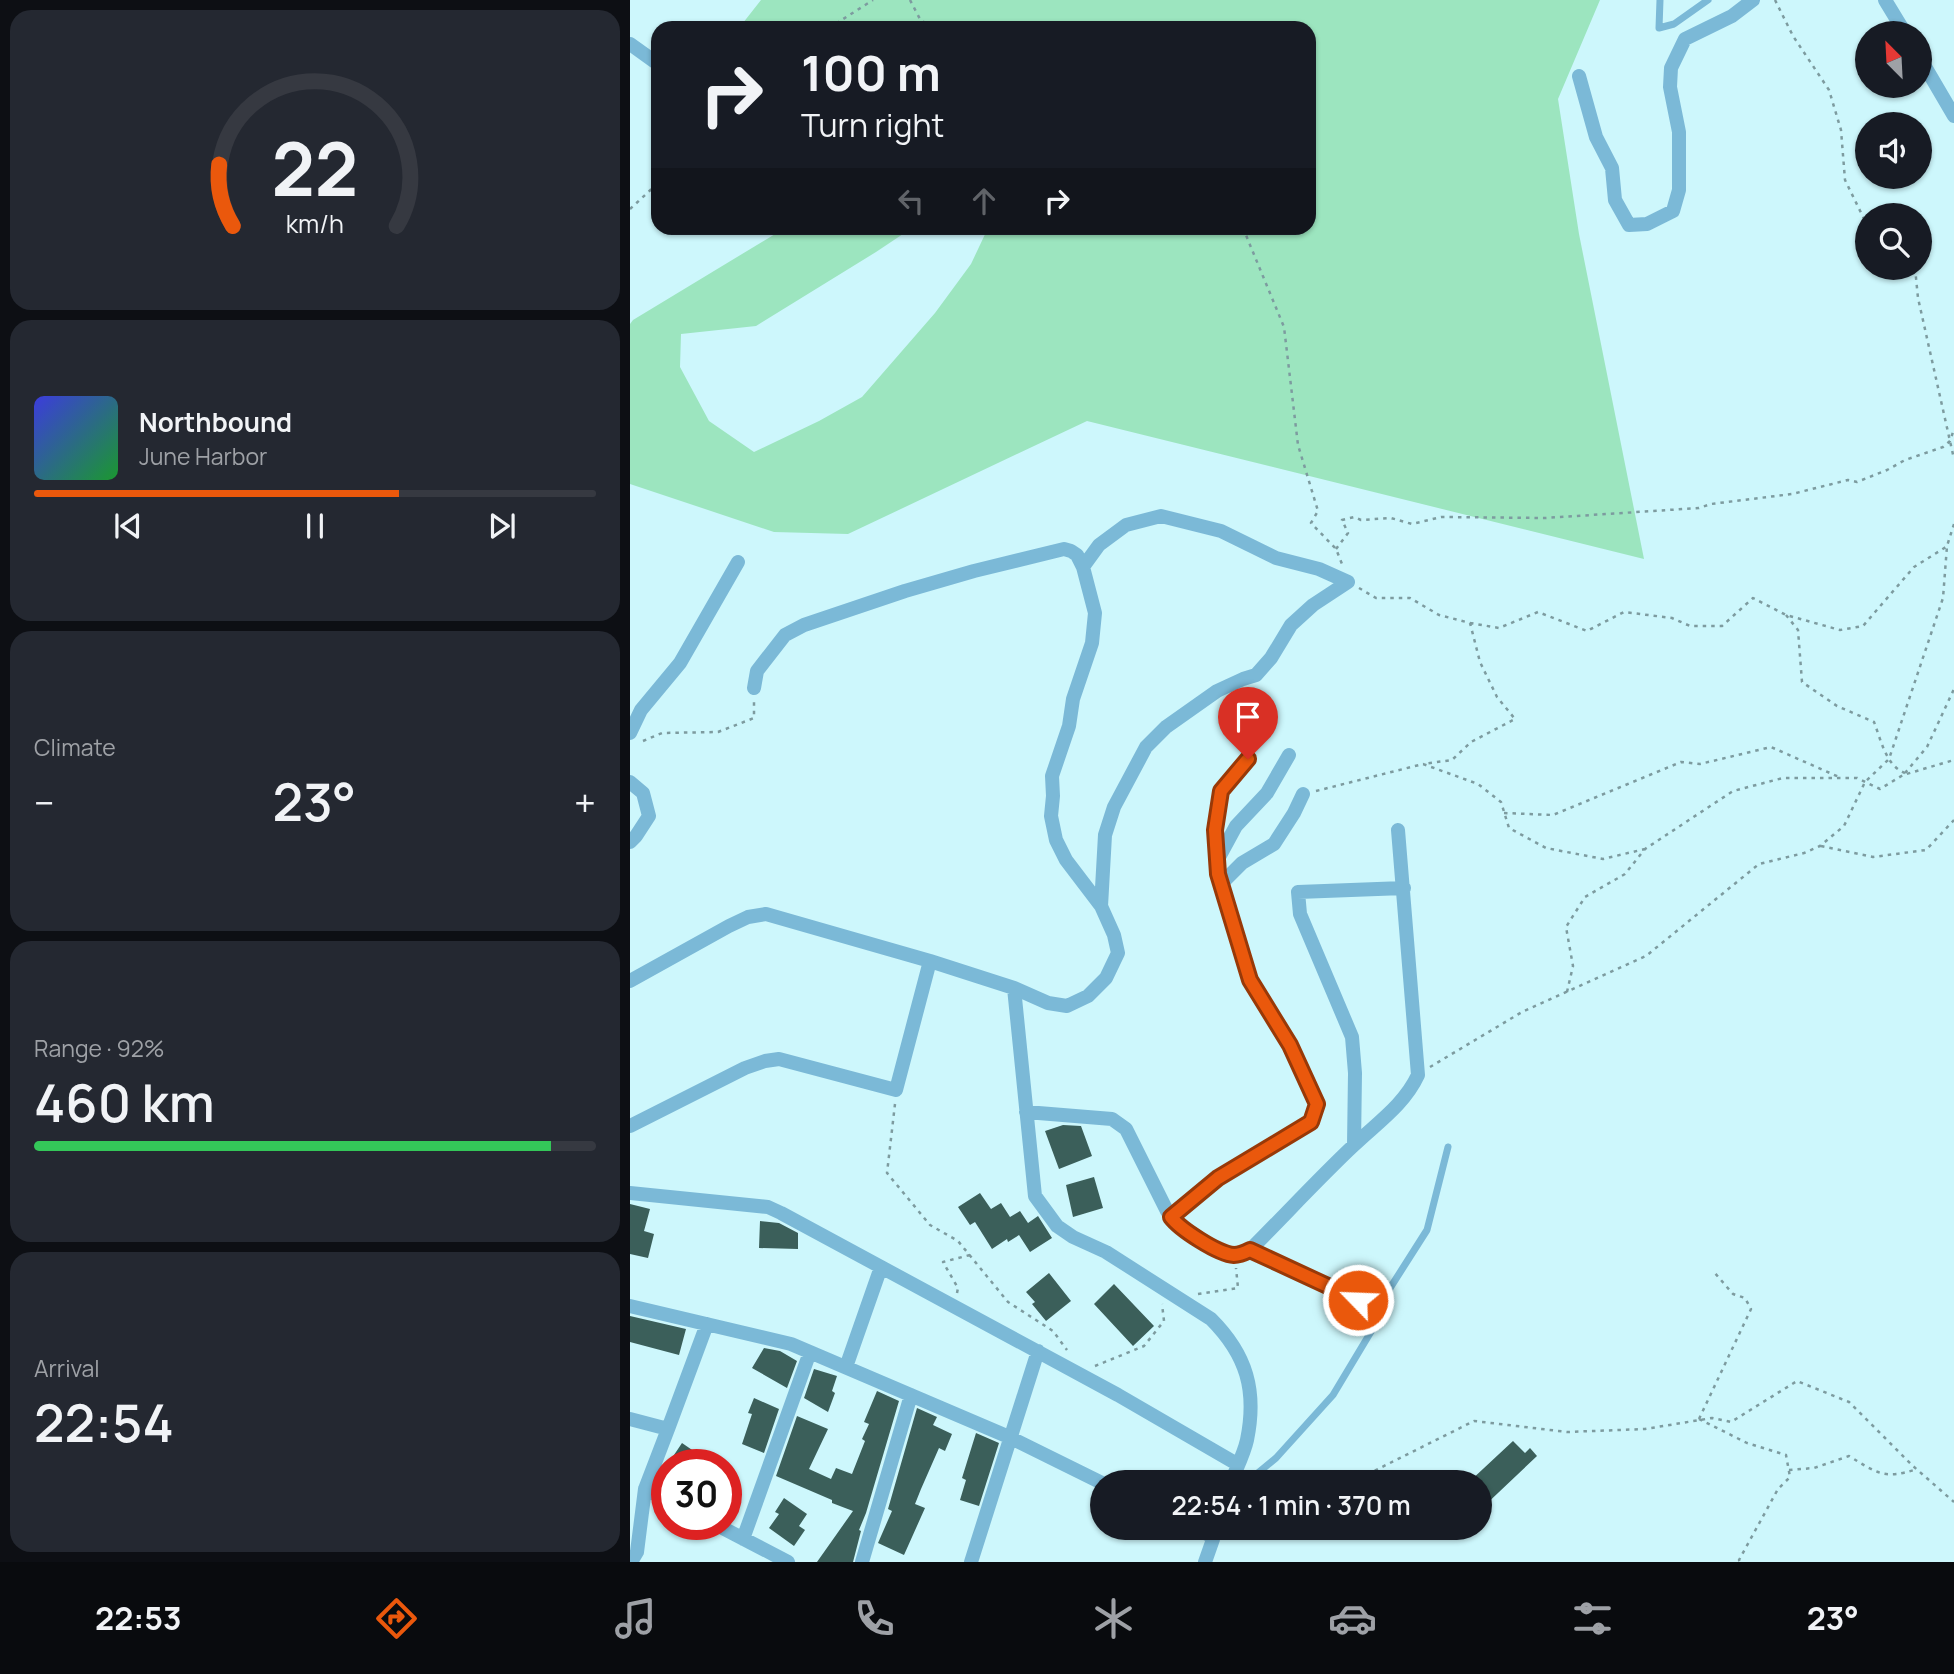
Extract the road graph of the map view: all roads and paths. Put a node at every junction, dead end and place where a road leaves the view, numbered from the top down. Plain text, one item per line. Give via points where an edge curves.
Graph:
1 (873, 0) edge
2 (909, 0) edge
3 (1660, 0) edge
4 (1708, 0) edge
5 (1753, 0) edge
6 (1775, 0) edge
7 (1885, 0) edge
8 (840, 21) edge
9 (921, 21) edge
10 (1898, 21) edge
11 (630, 44) edge
12 (651, 59) edge
13 (1578, 76) dead end
14 (1932, 78) edge
15 (1954, 116) edge
16 (651, 190) edge
17 (1856, 203) edge
18 (630, 209) edge
19 (1246, 235) edge
20 (1916, 280) edge
21 (1954, 429) edge
22 (1950, 441) junction
23 (1954, 459) edge
24 (1954, 524) edge
25 (1947, 547) junction
26 (1336, 550) junction
27 (738, 562) dead end
28 (1083, 567) junction
29 (1348, 582) junction
30 (1786, 615) junction
31 (1470, 623) junction
32 (754, 688) joint
33 (1954, 689) edge
34 (635, 737) edge
35 (1289, 755) dead end
36 (1248, 759) dead end
37 (1889, 759) junction
38 (1954, 760) edge
39 (1423, 764) junction
40 (1904, 774) junction
41 (1842, 778) junction
42 (630, 782) edge
43 (1865, 782) junction
44 (1303, 794) joint
45 (1504, 813) junction
46 (1954, 820) edge
47 (1398, 830) dead end
48 (630, 842) edge
49 (1819, 846) junction
50 (1645, 849) junction
51 (1217, 863) junction
52 (1221, 884) junction
53 (1404, 888) junction
54 (1101, 906) junction
55 (930, 961) junction
56 (630, 981) edge
57 (1014, 988) junction
58 (1567, 992) junction
59 (1418, 1075) junction
60 (896, 1090) junction
61 (1026, 1112) junction
62 (630, 1126) edge
63 (1354, 1145) junction
64 (1448, 1147) dead end
65 (630, 1193) edge
66 (1171, 1217) junction
67 (1250, 1250) junction
68 (970, 1255) junction
69 (1234, 1255) junction
70 (881, 1267) junction
71 (1714, 1272) dead end
72 (1160, 1287) junction
73 (1178, 1298) junction
74 (630, 1306) edge
75 (956, 1307) junction
76 (1380, 1310) junction
77 (707, 1324) junction
78 (1038, 1351) junction
79 (810, 1352) junction
80 (846, 1367) junction
81 (1075, 1371) junction
82 (911, 1395) junction
83 (630, 1419) edge
84 (1699, 1419) junction
85 (668, 1429) junction
86 (1009, 1437) junction
87 (1237, 1464) junction
88 (1917, 1469) junction
89 (1235, 1470) edge
90 (1262, 1470) edge
91 (1376, 1470) edge
92 (1789, 1470) junction
93 (1090, 1477) edge
94 (645, 1489) junction
95 (651, 1492) edge
96 (1954, 1502) edge
97 (743, 1539) joint
98 (1212, 1540) edge
99 (765, 1557) edge
100 (631, 1562) edge
101 (788, 1562) edge
102 (862, 1562) edge
103 (971, 1562) edge
104 (1205, 1562) edge
105 (1740, 1562) edge

1 - 8 path
2 - 9 path
3 - 4 lane via 1659,28 1674,24
5 - 13 street via 1685,39 1671,68 1679,132 1679,190 1673,211 1647,224 1629,226 1615,200 1612,168 1596,137
6 - 17 path via 1829,90 1841,130 1845,180
7 - 10 street
11 - 12 street
14 - 15 street
16 - 18 path
19 - 26 path via 1284,327 1298,445 1318,511 1311,523
20 - 22 path
21 - 22 path
22 - 23 path
22 - 26 path via 1857,482 1699,508 1545,518 1441,517 1412,524 1354,517 1342,520 1348,533
24 - 25 path
25 - 30 path via 1914,567 1863,626 1840,630
25 - 37 path via 1943,598
26 - 29 path
27 - 34 street via 680,663 641,709
28 - 29 street via 1098,545 1126,525 1161,516 1221,531 1276,558
28 - 32 street via 1077,555 1064,550 974,571 804,625 785,635 757,671
28 - 54 street via 1095,613 1091,643 1052,776 1051,816 1066,860
29 - 31 path via 1376,598 1410,598 1439,615
29 - 54 street via 1292,625 1256,675 1217,691 1146,747 1114,807 1105,835
30 - 31 path via 1753,598 1722,626 1690,626 1672,618 1624,612 1587,631 1538,612 1499,628
30 - 37 path via 1798,630 1802,682 1837,706 1874,722
31 - 39 path via 1480,662 1497,697 1515,719 1471,742 1452,760
32 - 34 path via 754,718 718,732
33 - 40 path via 1927,747
35 - 51 street via 1268,793 1236,826
36 - 51 street via 1221,791 1215,830
37 - 40 path
37 - 43 path
38 - 40 path
39 - 44 path
39 - 45 path via 1478,784 1501,802
40 - 43 path via 1880,789
41 - 43 path
41 - 45 path via 1771,747 1700,764 1681,762 1553,815
41 - 50 path via 1783,778 1733,791
42 - 48 street via 643,793 649,816
43 - 49 path via 1844,826
44 - 52 street via 1274,844 1242,863
45 - 50 path via 1509,828 1546,848 1603,859
46 - 49 path via 1926,850 1873,857
47 - 53 street
49 - 58 path via 1759,864 1646,956
50 - 58 path via 1625,874 1585,897 1566,927 1573,966
51 - 52 street
52 - 66 street via 1250,980 1290,1045 1317,1104 1311,1122 1218,1178
53 - 59 street
53 - 63 street via 1298,892 1300,914 1352,1037
54 - 57 street via 1118,953 1106,978 1088,996 1067,1006
55 - 56 street via 766,914 729,926
55 - 57 street
55 - 60 street
57 - 61 street
58 - 59 path via 1522,1012
59 - 63 street via 1399,1105
60 - 62 street via 779,1059 745,1069
60 - 68 path via 887,1173 930,1225 958,1241
61 - 66 street via 1112,1119 1126,1129
61 - 72 street via 1035,1196 1056,1226
63 - 67 street
64 - 76 lane via 1427,1230
65 - 70 street via 768,1207
66 - 69 street via 1215,1248
67 - 69 street
67 - 76 street
68 - 75 path via 943,1262 958,1288
68 - 81 path via 1008,1302 1053,1331 1066,1347
69 - 73 path via 1238,1287
70 - 75 street
70 - 80 street
71 - 84 path via 1733,1294 1745,1298 1751,1309
72 - 73 street
72 - 81 path via 1164,1321 1144,1346
73 - 87 street via 1224,1332 1245,1371 1252,1395 1247,1441
74 - 77 street
75 - 78 street
76 - 90 lane via 1333,1395
77 - 79 street
77 - 85 street
78 - 81 street
78 - 86 street
79 - 80 street
79 - 97 street
80 - 82 street
81 - 87 street
82 - 86 street
82 - 102 street
83 - 85 street
84 - 88 path via 1731,1422 1797,1381 1849,1402
84 - 91 path via 1645,1429 1567,1432 1474,1421
84 - 92 path via 1747,1443 1786,1455
85 - 94 street
86 - 93 street
86 - 103 street
87 - 89 street
88 - 92 path via 1897,1476 1876,1472 1849,1456 1814,1468
88 - 96 path
92 - 105 path via 1790,1477 1778,1489
94 - 95 street
94 - 100 street via 637,1552
97 - 99 street
98 - 104 street
99 - 101 street

